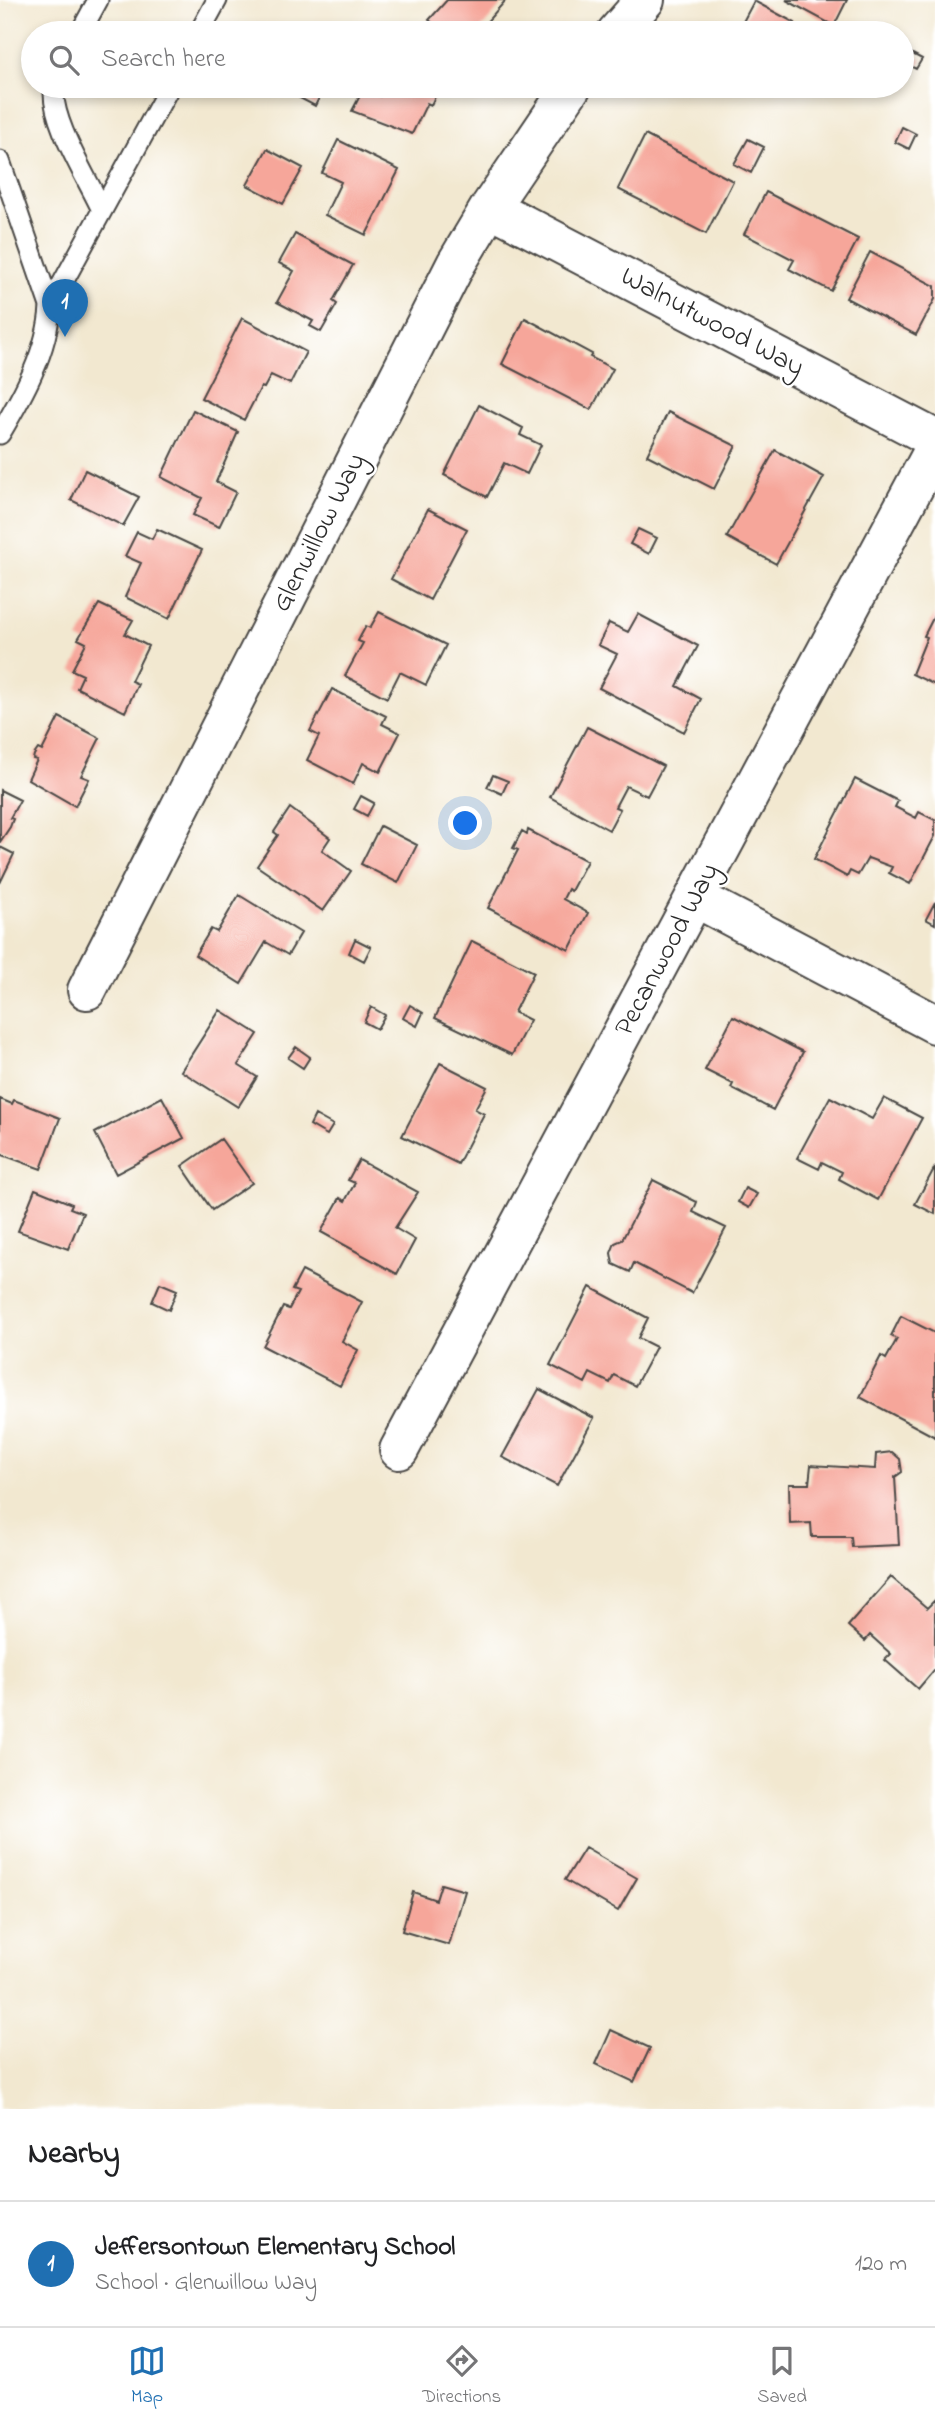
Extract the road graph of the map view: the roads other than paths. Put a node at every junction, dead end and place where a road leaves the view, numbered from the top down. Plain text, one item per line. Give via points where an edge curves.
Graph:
1 (98, 0) edge
2 (217, 0) edge
3 (645, 0) edge
4 (87, 21) edge
5 (206, 21) edge
6 (627, 21) edge
7 (54, 98) edge
8 (163, 98) edge
9 (564, 98) edge
10 (0, 161) edge
11 (490, 207) junction
12 (102, 210) junction
13 (50, 306) junction
14 (0, 434) edge
15 (935, 439) edge
16 (935, 448) edge
17 (696, 898) junction
18 (87, 990) dead end
19 (935, 1024) edge
20 (399, 1450) dead end

1 - 4 lane
2 - 5 lane
3 - 6 street
7 - 12 lane via 56,113
8 - 12 lane
9 - 11 street, Glenwillow Way
10 - 13 lane
11 - 15 street, Walnutwood Way
11 - 18 street, Glenwillow Way via 456,264
12 - 13 lane
13 - 14 lane via 49,330
16 - 17 street, Pecanwood Way
17 - 19 street
17 - 20 street, Pecanwood Way

